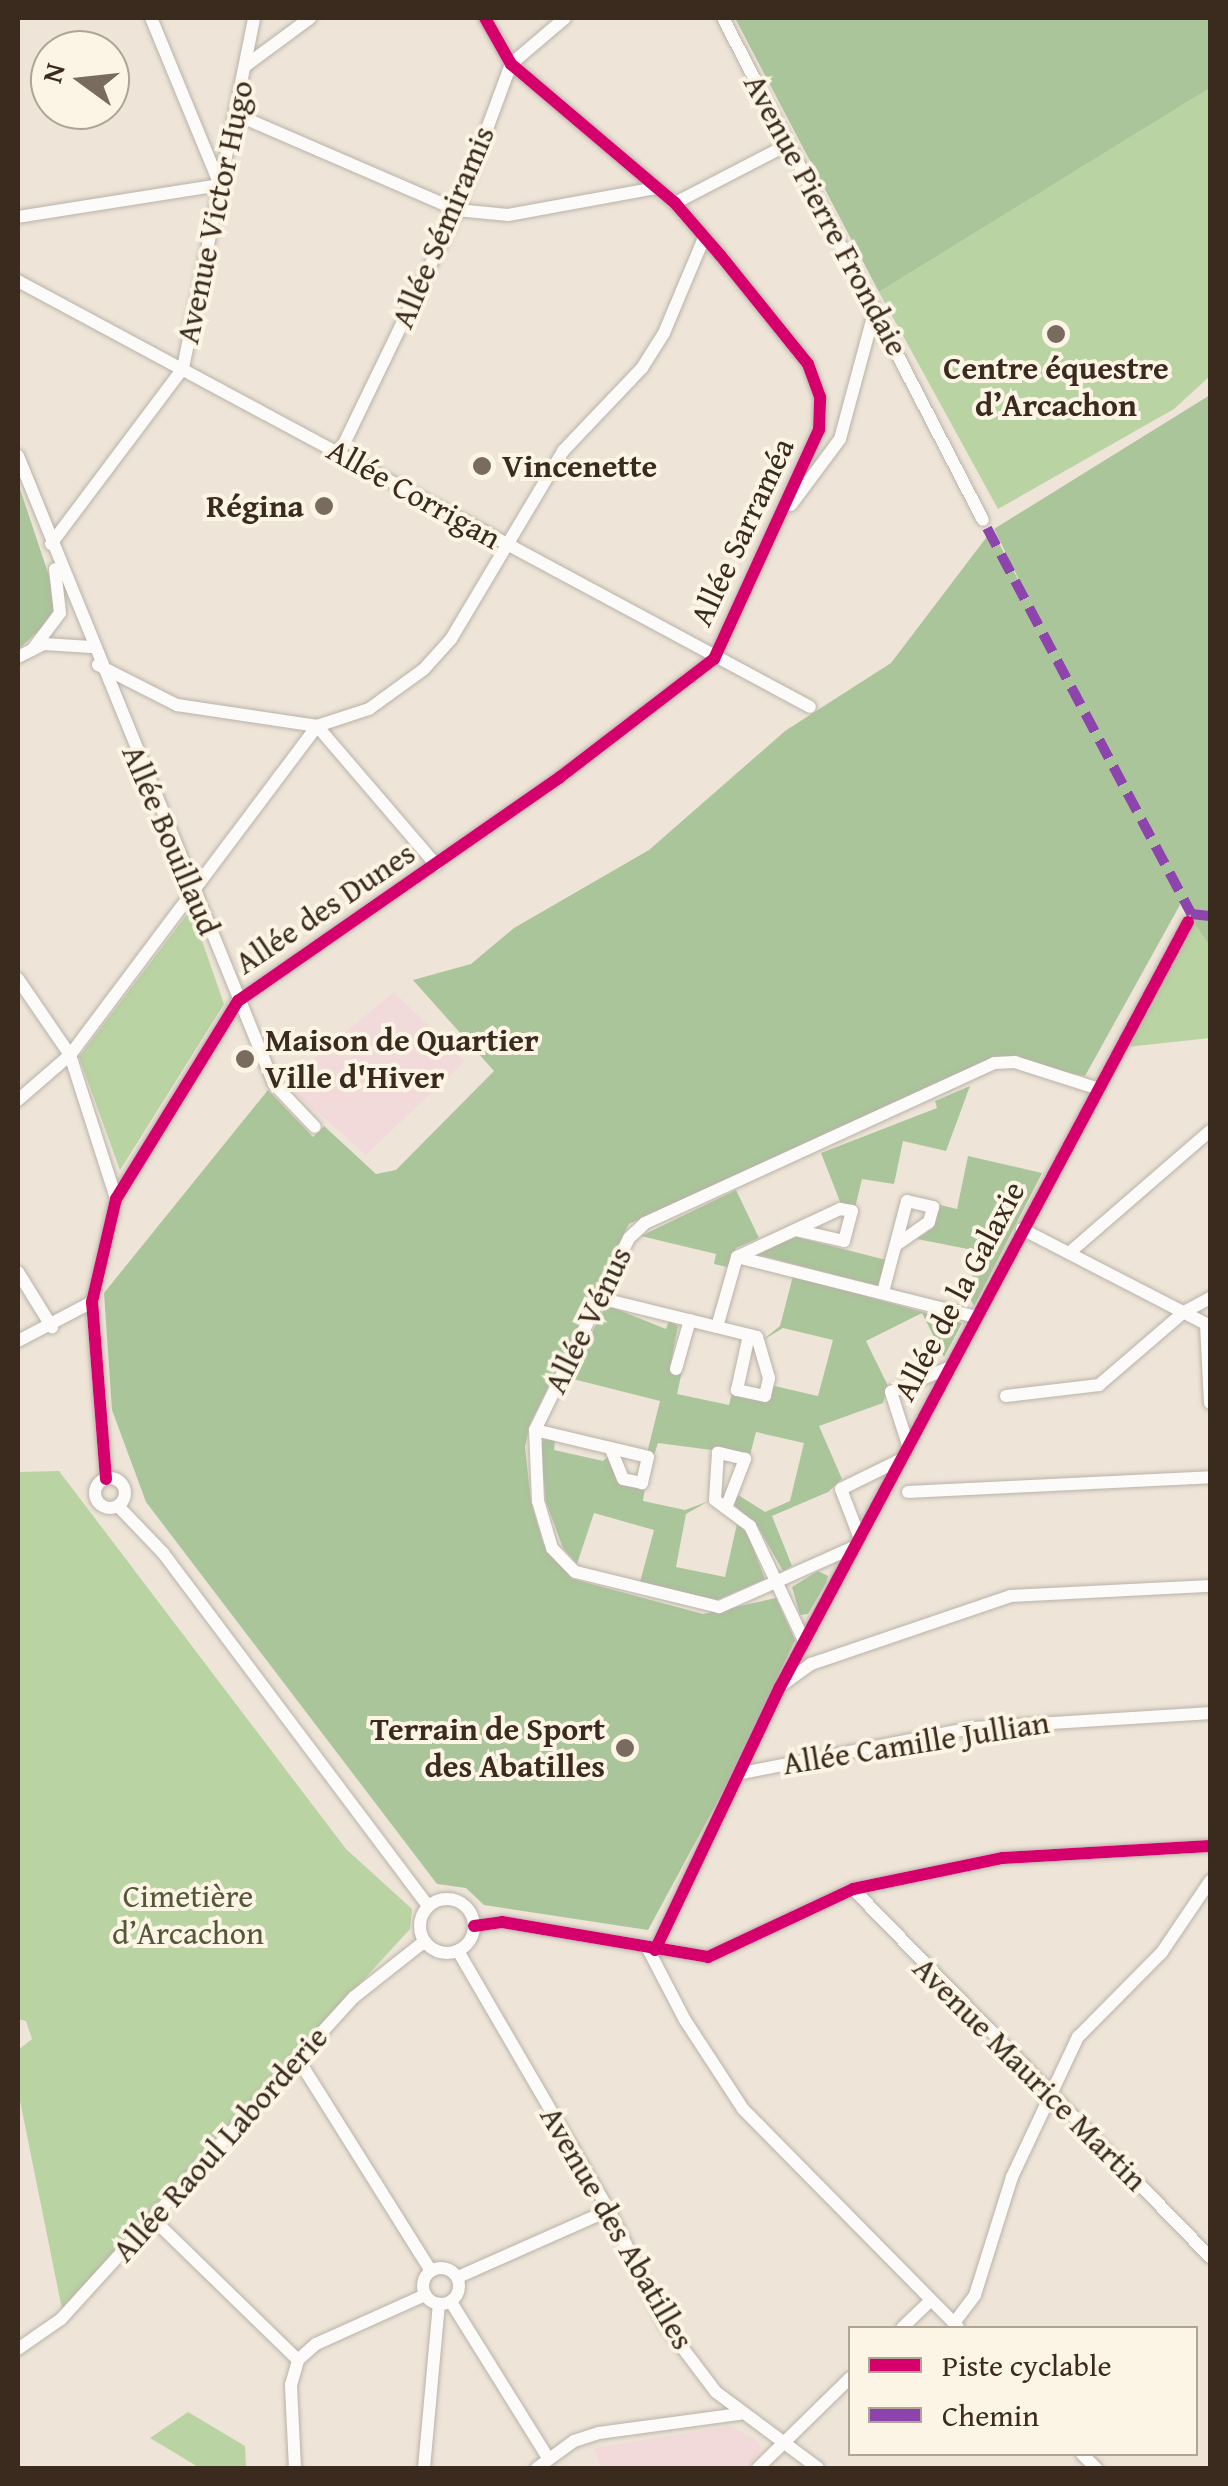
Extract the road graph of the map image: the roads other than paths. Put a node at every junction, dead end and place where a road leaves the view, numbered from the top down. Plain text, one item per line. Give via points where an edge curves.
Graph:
1 (151, 18) edge
2 (254, 18) edge
3 (310, 18) edge
4 (486, 18) edge
5 (565, 18) edge
6 (722, 18) edge
7 (511, 64) junction
8 (245, 66) junction
9 (235, 114) junction
10 (787, 144) junction
11 (220, 185) junction
12 (656, 188) junction
13 (676, 203) junction
14 (457, 210) junction
15 (18, 218) edge
16 (704, 238) junction
17 (18, 281) edge
18 (876, 309) junction
19 (183, 368) junction
20 (340, 452) junction
21 (18, 456) edge
22 (783, 512) junction
23 (984, 520) dead end
24 (52, 538) junction
25 (507, 546) junction
26 (60, 613) junction
27 (80, 616) junction
28 (91, 647) junction
29 (32, 650) junction
30 (18, 657) edge
31 (714, 658) junction
32 (98, 665) junction
33 (810, 707) dead end
34 (317, 726) junction
35 (436, 865) junction
36 (191, 890) junction
37 (1188, 922) dead end
38 (18, 980) edge
39 (238, 1001) junction
40 (70, 1055) junction
41 (1099, 1089) junction
42 (18, 1100) edge
43 (315, 1127) dead end
44 (1210, 1131) edge
45 (116, 1199) junction
46 (1022, 1229) junction
47 (796, 1230) dead end
48 (896, 1244) dead end
49 (1069, 1254) junction
50 (737, 1257) junction
51 (18, 1272) edge
52 (883, 1292) junction
53 (598, 1298) junction
54 (1210, 1298) edge
55 (92, 1302) junction
56 (1184, 1312) junction
57 (976, 1317) junction
58 (690, 1320) junction
59 (717, 1327) junction
60 (52, 1328) junction
61 (749, 1335) dead end
62 (18, 1341) edge
63 (948, 1368) junction
64 (676, 1369) dead end
65 (1006, 1396) dead end
66 (1210, 1403) edge
67 (535, 1430) junction
68 (908, 1444) junction
69 (611, 1449) dead end
70 (900, 1460) junction
71 (1210, 1477) edge
72 (106, 1478) junction
73 (908, 1492) dead end
74 (118, 1506) junction
75 (726, 1508) dead end
76 (856, 1541) junction
77 (777, 1582) junction
78 (1210, 1586) edge
79 (804, 1641) junction
80 (780, 1686) junction
81 (1210, 1714) edge
82 (742, 1773) junction
83 (1210, 1846) edge
84 (1210, 1881) edge
85 (854, 1888) junction
86 (428, 1906) junction
87 (474, 1926) junction
88 (425, 1942) junction
89 (652, 1949) junction
90 (458, 1950) junction
91 (298, 2059) junction
92 (1050, 2092) junction
93 (608, 2210) junction
94 (153, 2219) junction
95 (1210, 2256) edge
96 (431, 2271) junction
97 (458, 2278) junction
98 (425, 2295) junction
99 (931, 2300) junction
100 (445, 2303) junction
101 (904, 2326) edge
102 (957, 2326) edge
103 (18, 2349) edge
104 (298, 2360) junction
105 (848, 2380) edge
106 (740, 2414) junction
107 (779, 2443) junction
108 (547, 2456) junction
109 (296, 2468) edge
110 (424, 2468) edge
111 (536, 2468) edge
112 (758, 2468) edge
113 (818, 2468) edge

1 - 11 street
2 - 8 street, Avenue Victor Hugo
3 - 8 street
4 - 7 street
5 - 7 street, Allée Sémiramis
6 - 10 street, Avenue Pierre Frondaie
7 - 12 street, Allée Sarraméa
7 - 14 street, Allée Sémiramis
8 - 9 street, Avenue Victor Hugo
9 - 11 street, Avenue Victor Hugo
9 - 14 street
10 - 13 street
10 - 18 street, Avenue Pierre Frondaie
11 - 15 street
11 - 19 street, Avenue Victor Hugo
12 - 13 street, Allée Sarraméa
12 - 14 street via 508,215
13 - 16 street, Allée Sarraméa
14 - 20 street, Allée Sémiramis
16 - 22 street, Allée Sarraméa via 816,383 819,430
16 - 25 street via 642,368 563,451
17 - 19 street, Allée Corrigan
18 - 22 street via 840,438 810,486
18 - 23 street, Avenue Pierre Frondaie
19 - 20 street, Allée Corrigan
19 - 24 street, Avenue Victor Hugo
20 - 25 street, Allée Corrigan
21 - 24 street
22 - 31 street, Allée Sarraméa
24 - 26 street
24 - 27 street, Allée Bouillaud
25 - 31 street, Allée Corrigan
25 - 34 street via 450,640 424,669 370,709
26 - 27 street via 67,608
26 - 29 street
27 - 28 street, Allée Bouillaud
28 - 29 street via 44,644
28 - 32 street, Allée Bouillaud
29 - 30 street
31 - 33 street, Allée Corrigan
31 - 35 street, Allée des Dunes
32 - 34 street via 177,705
32 - 36 street, Allée Bouillaud
34 - 35 street
34 - 36 street
35 - 39 street, Allée des Dunes
36 - 39 street, Allée Bouillaud
36 - 40 street
37 - 41 street, Allée de la Galaxie
38 - 40 street
39 - 43 street, Allée Bouillaud via 274,1084
39 - 45 street, Allée des Dunes
40 - 42 street
40 - 45 street
41 - 46 street, Allée de la Galaxie
41 - 53 street, Allée Vénus via 1015,1062 994,1063 645,1223 632,1232
44 - 49 street
45 - 55 street, Allée des Dunes
46 - 49 street
46 - 57 street, Allée de la Galaxie
47 - 50 street
48 - 52 street
49 - 56 street
50 - 52 street
50 - 59 street
51 - 60 street
52 - 57 street
53 - 58 street
53 - 67 street, Allée Vénus
54 - 56 street
55 - 60 street
55 - 72 street, Allée des Dunes
56 - 65 street via 1099,1386
56 - 66 street via 1206,1324
57 - 63 street, Allée de la Galaxie
58 - 59 street
58 - 64 street
59 - 61 street
60 - 62 street
63 - 68 street, Allée de la Galaxie
63 - 68 street, Allée de la Galaxie via 891,1392
67 - 69 street
67 - 77 street, Allée Vénus via 538,1501 552,1548 576,1572 705,1606
68 - 70 street, Allée de la Galaxie
70 - 76 street, Allée de la Galaxie
70 - 76 street via 841,1489
71 - 73 street
72 - 74 street via 123,1487
72 - 74 street via 95,1496 107,1508
74 - 86 street via 177,1572
75 - 77 street via 750,1526
76 - 77 street
76 - 79 street, Allée de la Galaxie
77 - 79 street
78 - 80 street via 1012,1596 811,1664
79 - 80 street, Allée de la Galaxie
80 - 82 street, Allée de la Galaxie
81 - 82 street, Allée Camille Jullian via 972,1728
82 - 89 street, Allée de la Galaxie
83 - 85 street via 1003,1858
84 - 92 street via 1162,1952 1078,2037
85 - 89 street via 708,1957
85 - 92 street, Avenue Maurice Martin
86 - 87 street via 458,1900
86 - 88 street via 420,1927
87 - 89 street via 502,1922
87 - 90 street
88 - 90 street via 436,1951
88 - 91 street, Allée Raoul Laborderie via 354,1997
89 - 99 street via 743,2109
90 - 93 street, Avenue des Abatilles
91 - 94 street, Allée Raoul Laborderie
91 - 96 street
92 - 95 street, Avenue Maurice Martin
92 - 102 street
93 - 97 street
93 - 106 street, Avenue des Abatilles via 666,2326
94 - 103 street, Allée Raoul Laborderie via 60,2319
94 - 104 street
96 - 97 street via 449,2269
96 - 98 street
97 - 100 street
98 - 100 street
98 - 104 street via 316,2344
99 - 101 street
99 - 102 street
100 - 108 street
100 - 110 street
104 - 109 street via 291,2385
105 - 107 street
106 - 107 street, Avenue des Abatilles
106 - 108 street via 599,2433
107 - 112 street
107 - 113 street, Avenue des Abatilles
108 - 111 street

